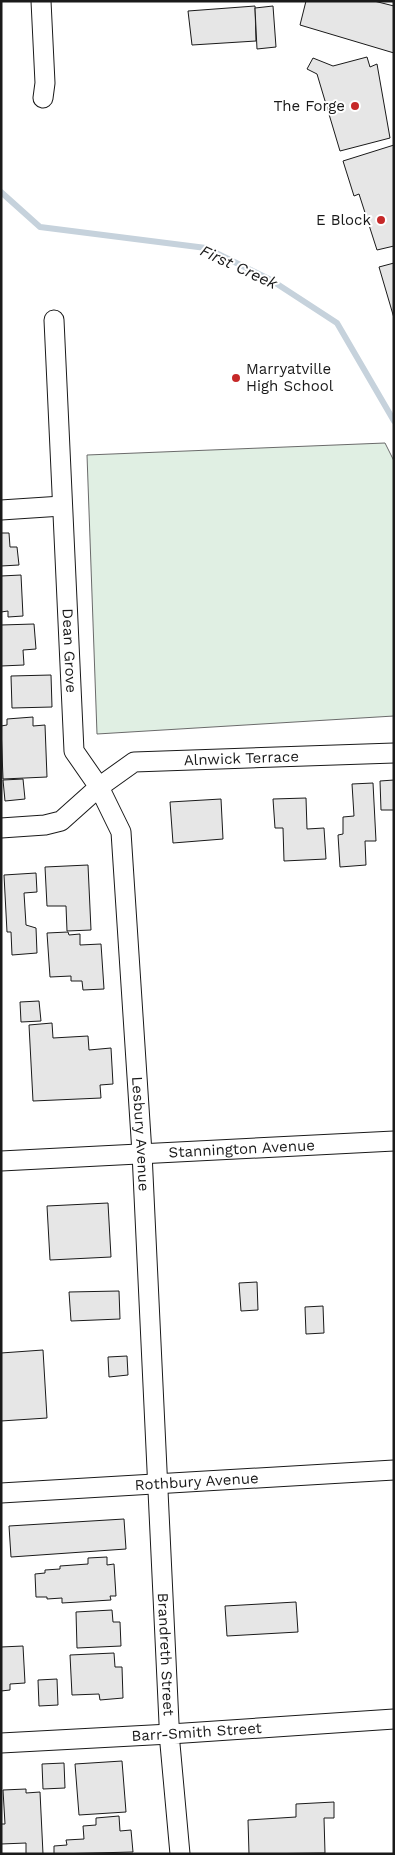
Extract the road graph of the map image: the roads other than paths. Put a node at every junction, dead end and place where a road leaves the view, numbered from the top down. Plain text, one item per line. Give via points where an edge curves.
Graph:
1 (41, 1) edge
2 (43, 98) dead end
3 (54, 320) dead end
4 (62, 506) junction
5 (1, 510) edge
6 (394, 753) edge
7 (99, 787) junction
8 (1, 828) edge
9 (394, 1141) edge
10 (142, 1153) junction
11 (1, 1161) edge
12 (394, 1470) edge
13 (157, 1485) junction
14 (1, 1493) edge
15 (394, 1719) edge
16 (170, 1734) junction
17 (1, 1743) edge
18 (180, 1854) edge

1 - 2 street
3 - 4 street, Dean Grove
4 - 5 street
4 - 7 street, Dean Grove via 74,751
6 - 7 street, Alnwick Terrace via 134,762
7 - 8 street, Alnwick Terrace via 61,821
7 - 10 street, Lesbury Avenue via 120,832
9 - 10 street, Stannington Avenue
10 - 11 street, Stannington Avenue
10 - 13 street, Lesbury Avenue
12 - 13 street, Rothbury Avenue
13 - 14 street, Rothbury Avenue
13 - 16 street, Brandreth Street
15 - 16 street, Barr-Smith Street
16 - 17 street, Barr-Smith Street
16 - 18 street, Brandreth Street

